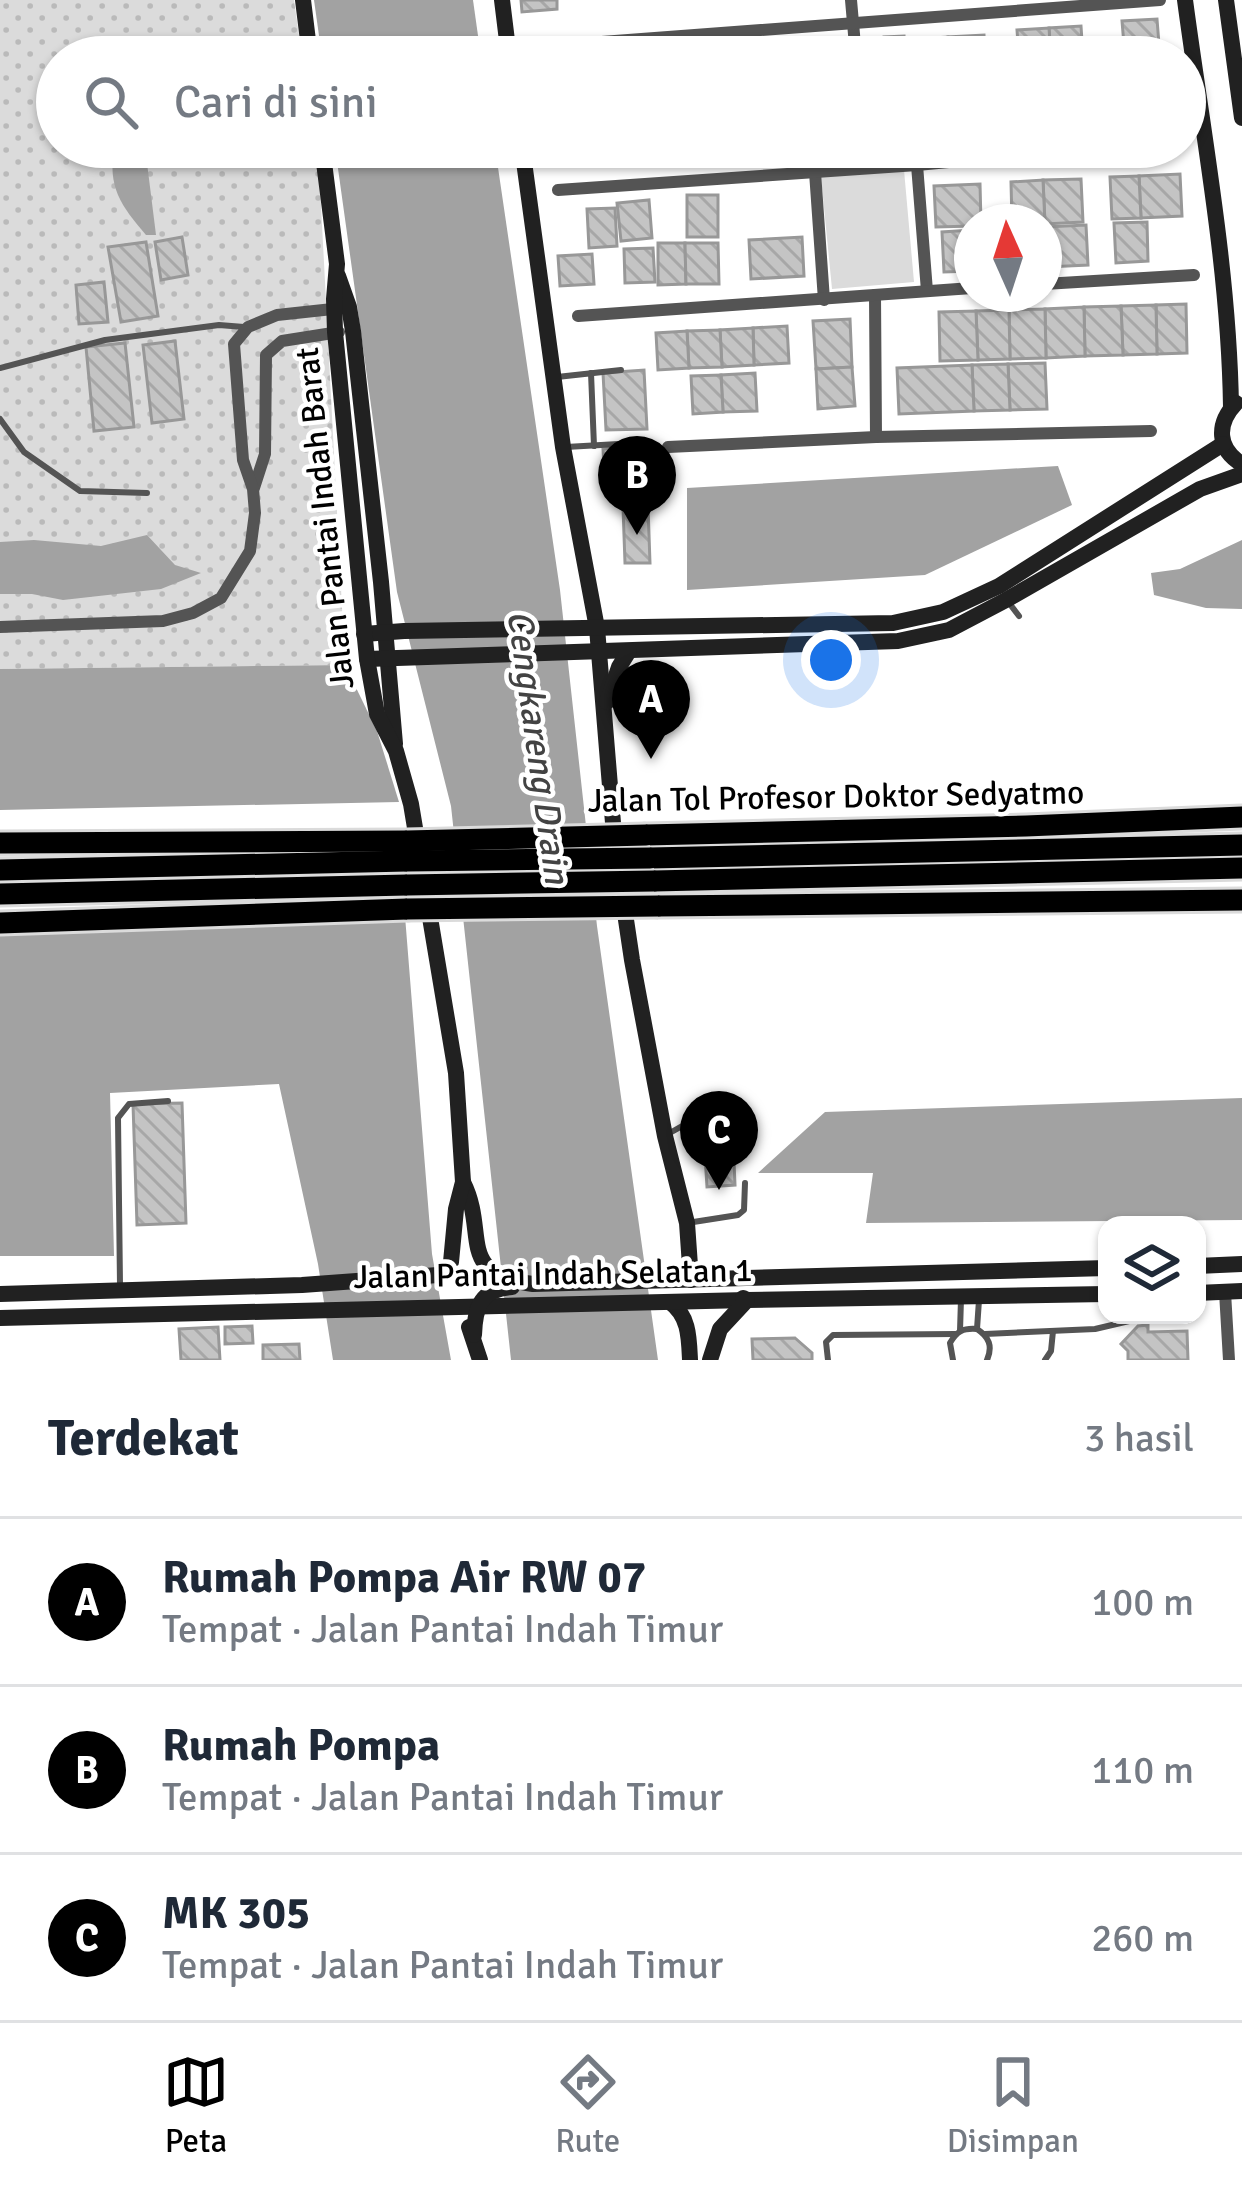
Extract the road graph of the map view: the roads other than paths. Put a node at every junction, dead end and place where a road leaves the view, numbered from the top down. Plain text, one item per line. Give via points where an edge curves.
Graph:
1 (303, 0) edge
2 (502, 0) edge
3 (850, 0) edge
4 (1160, 0) edge
5 (1185, 0) edge
6 (1226, 0) edge
7 (852, 24) junction
8 (307, 36) edge
9 (507, 36) edge
10 (710, 36) edge
11 (853, 36) edge
12 (1190, 36) edge
13 (1242, 118) edge
14 (1206, 153) edge
15 (325, 168) edge
16 (525, 168) edge
17 (867, 168) edge
18 (917, 168) edge
19 (814, 172) junction
20 (558, 190) dead end
21 (1194, 275) dead end
22 (1062, 283) edge
23 (954, 289) edge
24 (927, 290) junction
25 (875, 295) junction
26 (824, 300) junction
27 (341, 308) junction
28 (578, 316) dead end
29 (248, 327) junction
30 (344, 332) junction
31 (0, 368) edge
32 (621, 370) dead end
33 (591, 373) junction
34 (553, 377) junction
35 (1237, 403) edge
36 (0, 419) edge
37 (1151, 431) dead end
38 (876, 437) junction
39 (636, 443) dead end
40 (1223, 444) junction
41 (594, 446) junction
42 (563, 447) junction
43 (668, 447) dead end
44 (1242, 464) edge
45 (1242, 474) edge
46 (253, 489) junction
47 (147, 493) dead end
48 (1006, 601) junction
49 (1018, 616) dead end
50 (0, 627) edge
51 (596, 628) junction
52 (394, 631) junction
53 (364, 634) junction
54 (629, 651) junction
55 (599, 652) junction
56 (398, 657) junction
57 (367, 658) junction
58 (604, 720) junction
59 (396, 751) junction
60 (1242, 817) edge
61 (0, 843) edge
62 (1242, 845) edge
63 (407, 851) junction
64 (1242, 868) edge
65 (0, 870) edge
66 (0, 894) edge
67 (1242, 900) edge
68 (0, 923) edge
69 (168, 1101) dead end
70 (698, 1117) dead end
71 (664, 1136) junction
72 (463, 1182) junction
73 (745, 1183) dead end
74 (687, 1223) junction
75 (476, 1246) joint
76 (454, 1249) joint
77 (1242, 1264) edge
78 (1206, 1266) edge
79 (1098, 1268) edge
80 (658, 1280) junction
81 (691, 1280) junction
82 (121, 1290) junction
83 (499, 1290) junction
84 (1206, 1293) edge
85 (1237, 1293) edge
86 (0, 1294) edge
87 (1098, 1294) edge
88 (970, 1297) junction
89 (747, 1300) junction
90 (664, 1302) junction
91 (478, 1306) junction
92 (448, 1307) junction
93 (0, 1318) edge
94 (1116, 1324) edge
95 (1053, 1330) junction
96 (958, 1332) junction
97 (981, 1332) junction
98 (473, 1335) junction
99 (480, 1360) edge
100 (691, 1360) edge
101 (710, 1360) edge
102 (828, 1360) edge
103 (953, 1360) edge
104 (987, 1360) edge
105 (1046, 1360) edge
106 (1229, 1360) edge

1 - 8 main road
2 - 9 main road
3 - 7 street
4 - 7 street
5 - 12 main road
6 - 13 main road
7 - 10 street
7 - 11 street
14 - 35 main road
15 - 27 main road, Jalan Pantai Indah Barat
16 - 34 main road
17 - 19 street
18 - 24 street
19 - 20 street
19 - 26 street
21 - 22 street
23 - 24 street
24 - 25 street
25 - 26 street
25 - 38 street
26 - 28 street
27 - 29 street
27 - 30 main road, Jalan Pantai Indah Barat
29 - 31 lane via 105,340
29 - 46 street via 233,351
30 - 46 street via 282,341 266,355 265,454
30 - 52 main road, Jalan Pantai Indah Barat
30 - 53 main road, Jalan Pantai Indah Barat
32 - 33 lane
33 - 34 lane
33 - 41 lane
34 - 42 main road
35 - 40 main road via 1223,419
36 - 47 lane via 24,452 80,491
37 - 38 street
38 - 43 street
39 - 41 lane
40 - 44 main road
40 - 51 main road via 999,586 943,612 893,623
41 - 42 lane
42 - 51 main road
45 - 48 main road via 1200,489
46 - 50 street via 250,551 221,598 194,613
48 - 49 lane
48 - 54 main road via 949,630 898,641
51 - 52 main road
51 - 55 main road
52 - 53 main road
52 - 56 main road, Jalan Pantai Indah Barat
53 - 57 main road, Jalan Pantai Indah Barat
54 - 55 main road
54 - 58 main road
55 - 56 main road
55 - 58 main road
56 - 57 main road
56 - 59 main road, Jalan Pantai Indah Barat
57 - 59 main road, Jalan Pantai Indah Barat via 376,714
58 - 71 main road via 624,914
59 - 72 main road, Jalan Pantai Indah Barat via 452,1052
60 - 63 highway, Jalan Tol Profesor Doktor Sedyatmo, bridge via 646,835
61 - 63 highway, Jalan Tol Profesor Doktor Sedyatmo
62 - 63 highway, Jalan Tol Profesor Doktor Sedyatmo, bridge via 650,858
63 - 65 highway, Jalan Tol Profesor Doktor Sedyatmo
64 - 66 highway, bridge
67 - 68 highway, bridge via 407,909
69 - 82 lane via 129,1104 118,1118
70 - 71 lane
71 - 74 main road
72 - 75 main road, Jalan Pantai Indah Barat
72 - 76 main road, Jalan Pantai Indah Barat
73 - 74 lane via 738,1215
74 - 81 main road
75 - 83 main road, Jalan Pantai Indah Selatan 1
76 - 82 main road, Jalan Pantai Indah Selatan 1 via 438,1275
77 - 78 main road
79 - 81 main road, Jalan Pantai Indah Selatan 1
80 - 81 main road, Jalan Pantai Indah Selatan 1
80 - 83 main road, Jalan Pantai Indah Selatan 1
80 - 89 main road
82 - 86 main road, Jalan Pantai Indah Selatan 1
83 - 90 main road, Jalan Pantai Indah Selatan 1
83 - 91 main road, Jalan Pantai Indah Selatan 1
84 - 85 main road
85 - 106 street
87 - 88 main road, Jalan Pantai Indah Selatan 1
88 - 89 main road, Jalan Pantai Indah Selatan 1
88 - 96 lane
88 - 97 lane
89 - 90 main road, Jalan Pantai Indah Selatan 1
89 - 101 main road via 720,1329
90 - 100 main road via 684,1318
91 - 92 main road, Jalan Pantai Indah Selatan 1
91 - 98 main road
92 - 93 main road, Jalan Pantai Indah Selatan 1
92 - 98 main road
94 - 95 lane
95 - 97 lane
95 - 105 lane
96 - 97 lane
96 - 102 lane via 833,1335
96 - 103 lane via 950,1342
97 - 104 lane
98 - 99 main road

